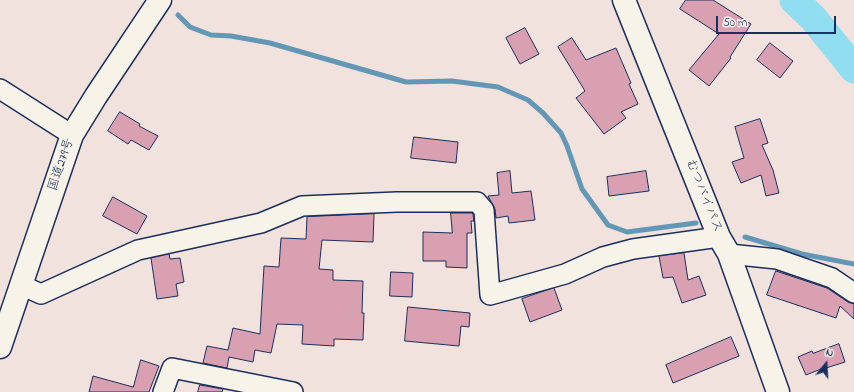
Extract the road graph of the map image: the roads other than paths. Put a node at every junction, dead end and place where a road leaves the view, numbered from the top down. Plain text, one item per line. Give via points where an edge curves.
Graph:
1 (160, 0) edge
2 (624, 0) edge
3 (0, 89) edge
4 (72, 135) junction
5 (724, 246) junction
6 (21, 285) junction
7 (854, 293) edge
8 (0, 347) edge
9 (163, 392) edge
10 (293, 392) edge
11 (778, 392) edge

1 - 4 highway, 国道279号
2 - 5 highway, むつバイパス
3 - 4 street
4 - 6 highway, 国道279号
5 - 6 street via 633,249 603,257 565,274 490,296 484,210 476,202 302,206 261,223 138,250 41,294
5 - 7 street via 777,259 832,278
5 - 11 highway, むつバイパス
6 - 8 highway, 国道279号
9 - 10 street via 172,368

